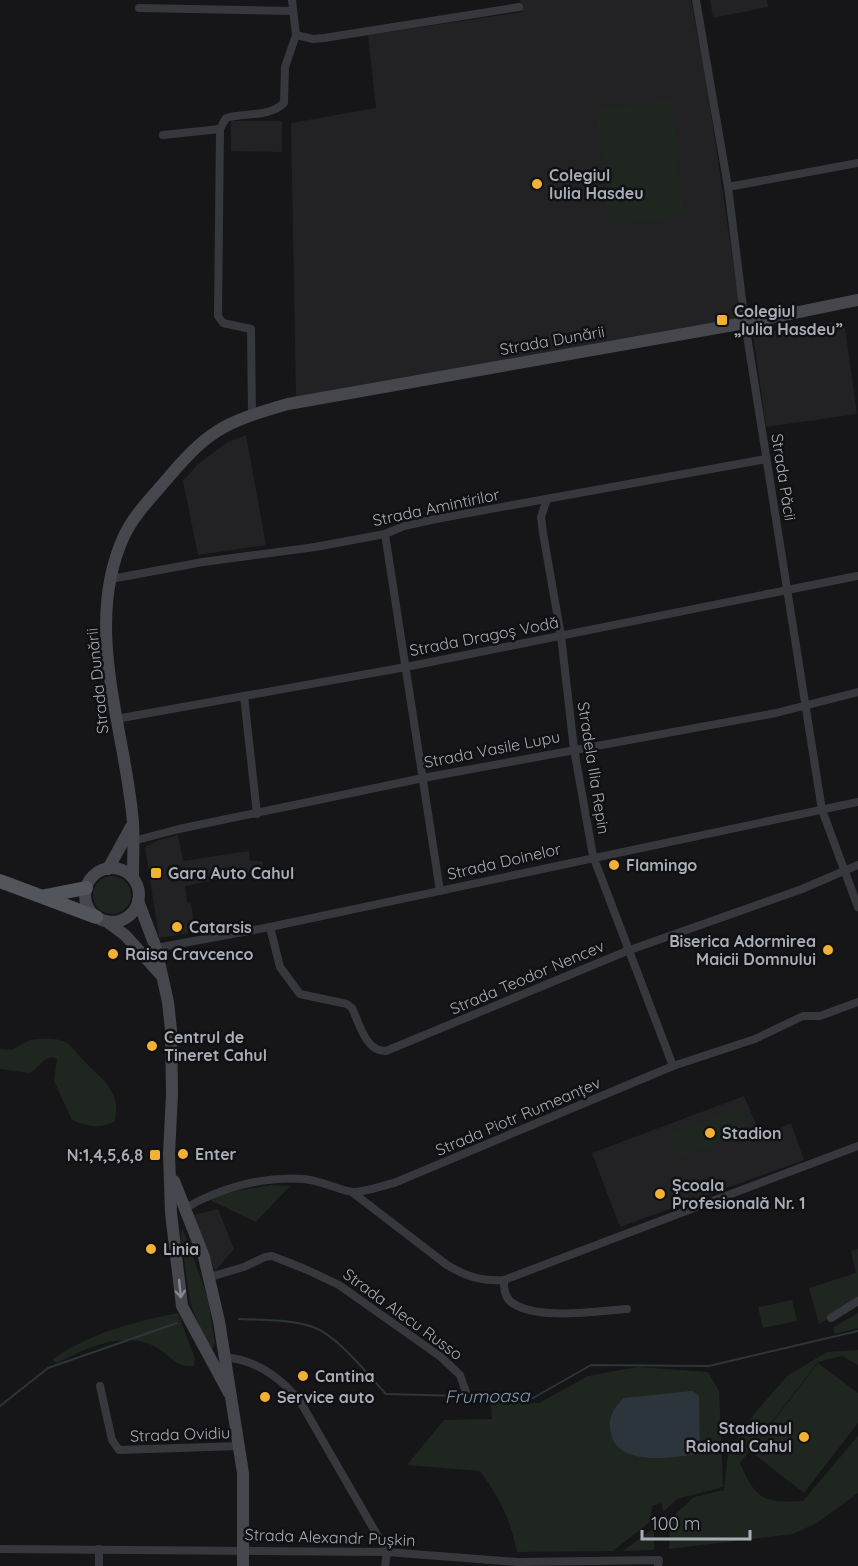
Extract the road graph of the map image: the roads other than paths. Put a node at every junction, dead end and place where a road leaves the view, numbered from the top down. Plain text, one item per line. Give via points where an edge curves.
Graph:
1 (292, 0) edge
2 (696, 0) edge
3 (519, 7) dead end
4 (139, 8) dead end
5 (293, 11) junction
6 (296, 35) junction
7 (220, 129) junction
8 (163, 135) dead end
9 (858, 163) edge
10 (728, 187) junction
11 (858, 300) edge
12 (745, 323) junction
13 (252, 414) junction
14 (766, 459) junction
15 (547, 499) junction
16 (385, 534) junction
17 (857, 576) edge
18 (111, 579) junction
19 (788, 589) junction
20 (561, 636) junction
21 (406, 667) junction
22 (858, 692) edge
23 (244, 696) junction
24 (805, 706) junction
25 (116, 719) junction
26 (574, 749) junction
27 (423, 778) junction
28 (858, 802) edge
29 (822, 810) junction
30 (257, 814) junction
31 (133, 824) junction
32 (133, 841) junction
33 (593, 856) junction
34 (858, 865) edge
35 (108, 869) junction
36 (845, 869) junction
37 (132, 878) junction
38 (0, 881) edge
39 (86, 888) junction
40 (440, 891) junction
41 (40, 896) junction
42 (138, 901) junction
43 (858, 907) edge
44 (101, 919) junction
45 (270, 927) junction
46 (156, 948) junction
47 (627, 951) junction
48 (163, 977) junction
49 (858, 1002) edge
50 (673, 1066) junction
51 (858, 1146) edge
52 (170, 1168) junction
53 (352, 1192) junction
54 (184, 1209) junction
55 (191, 1227) junction
56 (173, 1229) junction
57 (210, 1277) junction
58 (504, 1280) junction
59 (858, 1301) edge
60 (627, 1309) dead end
61 (831, 1318) dead end
62 (208, 1352) junction
63 (223, 1352) junction
64 (100, 1386) dead end
65 (466, 1392) dead end
66 (229, 1393) junction
67 (239, 1446) junction
68 (0, 1548) edge
69 (99, 1549) junction
70 (244, 1549) junction
71 (387, 1552) junction
72 (658, 1563) edge
73 (518, 1564) edge
74 (99, 1566) edge
75 (243, 1566) edge
76 (385, 1566) edge

1 - 5 street
2 - 10 street, Strada Păcii
3 - 6 street via 324,38
4 - 5 street
5 - 6 street
6 - 7 street via 285,68 284,103 264,113 226,118
7 - 8 street
7 - 13 street via 218,316 223,323 252,328
9 - 10 street
10 - 12 street, Strada Păcii
11 - 12 main road, Strada Dunării
12 - 13 main road, Strada Dunării via 288,404
12 - 14 street, Strada Păcii
13 - 18 main road, Strada Dunării via 202,439 186,456 134,519
14 - 15 street, Strada Amintirilor
14 - 19 street, Strada Păcii
15 - 16 street, Strada Amintirilor via 404,526
15 - 20 street, Stradela Ilia Repin via 541,517
16 - 18 street, Strada Amintirilor
16 - 21 street
17 - 19 street, Strada Dragoș Vodă
18 - 25 main road, Strada Dunării via 107,630
19 - 20 street, Strada Dragoș Vodă
19 - 24 street, Strada Păcii
20 - 21 street, Strada Dragoș Vodă
20 - 26 street, Stradela Ilia Repin
21 - 23 street, Strada Dragoș Vodă
21 - 27 street
22 - 24 street, Strada Vasile Lupu
23 - 25 street, Strada Dragoș Vodă
23 - 30 street
24 - 26 street, Strada Vasile Lupu
24 - 29 street, Strada Păcii
25 - 31 main road, Strada Dunării
26 - 27 street, Strada Vasile Lupu
26 - 33 street, Stradela Ilia Repin
27 - 30 street, Strada Vasile Lupu
27 - 40 street
28 - 29 street, Strada Doinelor
29 - 33 street, Strada Doinelor
29 - 36 street, Strada Păcii
30 - 32 street, Strada Vasile Lupu
31 - 32 main road, Strada Dunării
31 - 35 main road
32 - 37 main road, Strada Dunării
33 - 40 street, Strada Doinelor
33 - 47 street, Stradela Ilia Repin
34 - 36 street, Strada Teodor Nencev
35 - 37 main road via 120,869
35 - 39 main road via 94,875
36 - 43 street, Strada Păcii
36 - 47 street, Strada Teodor Nencev via 802,890
37 - 42 main road via 138,889
38 - 41 main road
39 - 41 main road
39 - 44 main road via 86,902
40 - 45 street, Strada Doinelor
41 - 44 main road
42 - 44 main road via 126,918
42 - 46 main road
44 - 48 main road via 125,935
45 - 46 street, Strada Doinelor
45 - 47 street, Strada Teodor Nencev via 280,967 300,994 347,1004 371,1046 381,1052
46 - 48 main road
47 - 50 street, Stradela Ilia Repin
48 - 52 main road via 173,1045
49 - 50 street, Strada Piotr Rumeanțev via 820,1016 803,1016 755,1039
50 - 53 street, Strada Piotr Rumeanțev via 412,1177
51 - 58 street
52 - 54 main road
52 - 56 main road
53 - 54 street via 318,1181 272,1180 227,1189
53 - 58 street via 464,1275 486,1282
54 - 55 main road
55 - 56 main road via 183,1222
55 - 57 main road
56 -> 62 main road via 182,1306
57 - 63 main road
57 - 65 street, Strada Alecu Russo via 272,1256 305,1269 339,1285 441,1356 460,1375
58 - 60 street via 504,1293 510,1301 528,1309 557,1313
59 - 61 street
62 - 63 main road
62 - 66 main road
63 - 66 main road
63 - 71 street via 262,1368 289,1388
64 - 67 street, Strada Ovidiu via 112,1440 119,1450
66 - 67 main road
67 - 70 main road via 245,1488
68 - 69 street, Strada Alexandr Pușkin
69 - 70 street, Strada Alexandr Pușkin
69 - 74 street
70 - 71 street, Strada Alexandr Pușkin
70 - 75 main road
71 - 73 street, Strada Alexandr Pușkin
71 - 76 street
72 - 73 street, Strada Alexandr Pușkin

